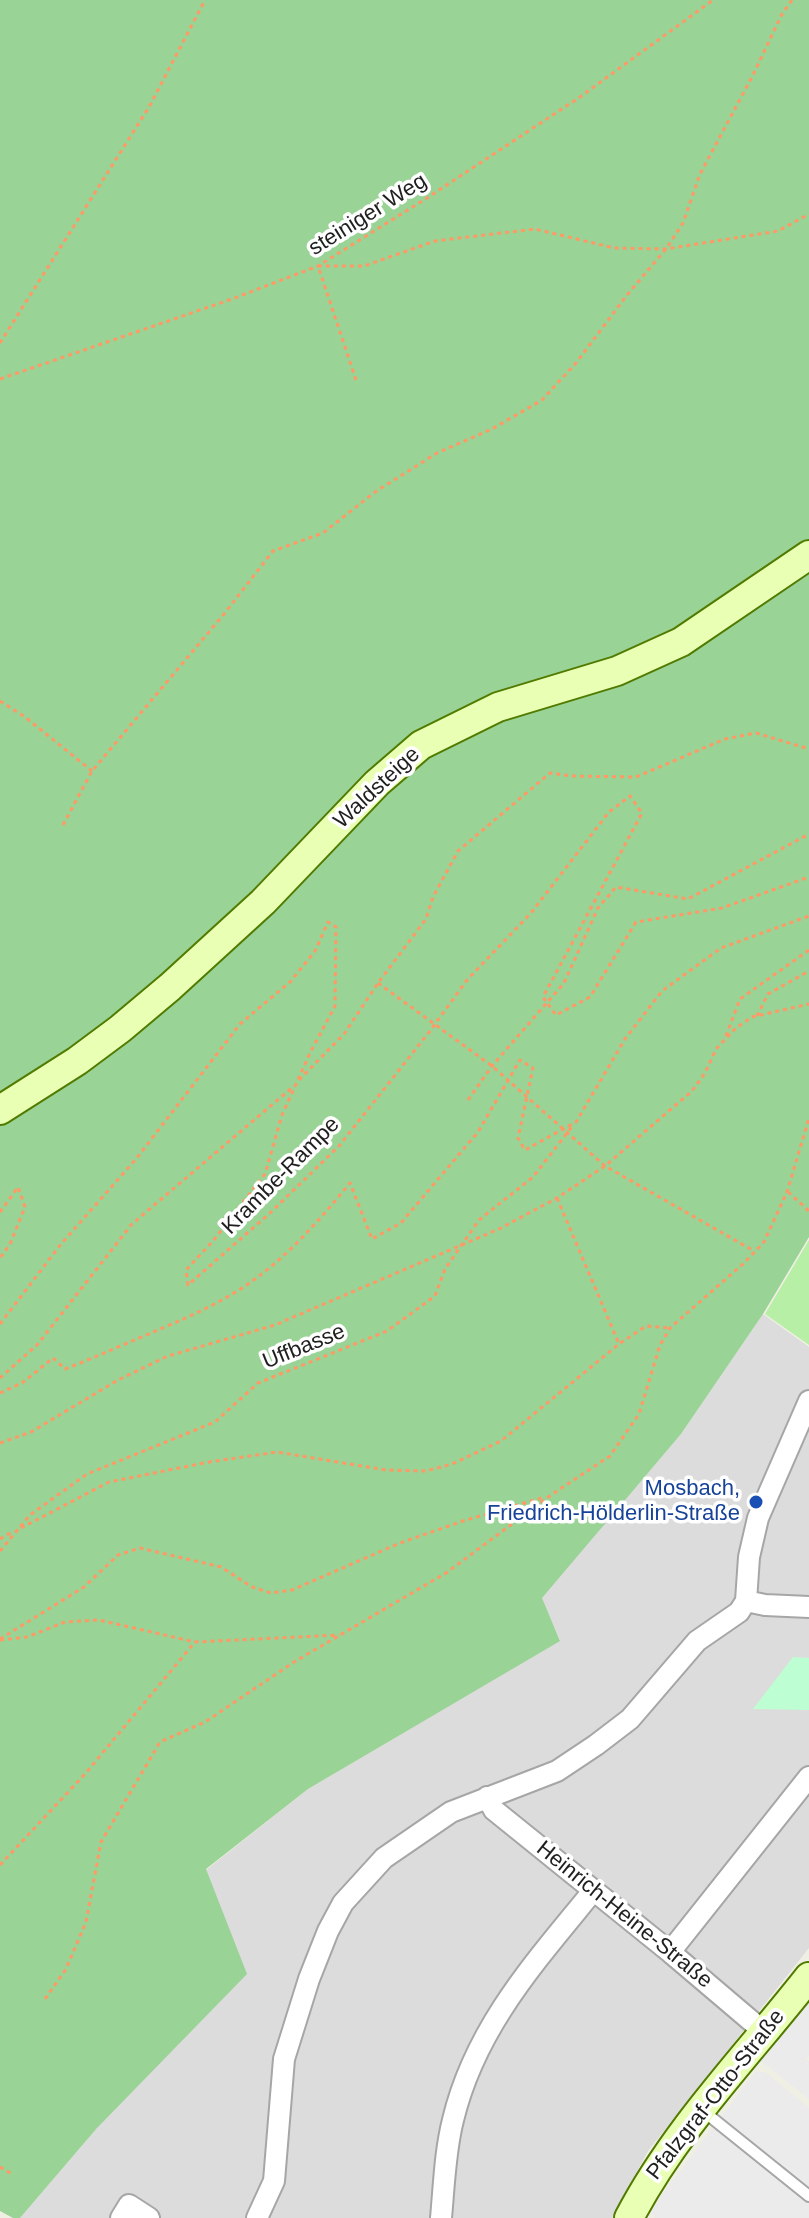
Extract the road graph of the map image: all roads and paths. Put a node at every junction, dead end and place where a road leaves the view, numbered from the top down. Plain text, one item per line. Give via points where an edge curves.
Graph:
1 (205, 0) edge
2 (713, 0) edge
3 (792, 0) edge
4 (809, 214) edge
5 (666, 249) junction
6 (318, 266) junction
7 (0, 343) edge
8 (0, 379) edge
9 (356, 380) dead end
10 (809, 555) edge
11 (0, 701) edge
12 (809, 749) edge
13 (92, 771) junction
14 (63, 825) dead end
15 (809, 834) edge
16 (809, 877) edge
17 (809, 916) edge
18 (809, 950) edge
19 (809, 971) edge
20 (378, 983) junction
21 (546, 1002) junction
22 (809, 1004) edge
23 (757, 1016) junction
24 (435, 1024) junction
25 (725, 1037) junction
26 (492, 1066) junction
27 (508, 1080) junction
28 (296, 1083) junction
29 (527, 1097) junction
30 (468, 1100) dead end
31 (0, 1110) edge
32 (809, 1118) edge
33 (566, 1130) junction
34 (605, 1166) junction
35 (787, 1192) junction
36 (557, 1198) junction
37 (809, 1211) edge
38 (0, 1212) edge
39 (462, 1246) junction
40 (755, 1252) junction
41 (0, 1258) edge
42 (0, 1324) edge
43 (670, 1328) junction
44 (619, 1344) junction
45 (0, 1378) edge
46 (0, 1393) edge
47 (809, 1401) edge
48 (0, 1443) edge
49 (551, 1495) junction
50 (18, 1530) junction
51 (0, 1539) edge
52 (0, 1551) edge
53 (746, 1601) junction
54 (809, 1607) edge
55 (340, 1635) junction
56 (0, 1640) edge
57 (195, 1642) junction
58 (809, 1777) edge
59 (487, 1797) junction
60 (0, 1865) edge
61 (593, 1891) junction
62 (670, 1952) junction
63 (805, 1989) edge
64 (45, 1999) dead end
65 (763, 2031) junction
66 (701, 2109) junction
67 (0, 2167) edge
68 (12, 2174) dead end
69 (809, 2196) edge
70 (121, 2218) edge
71 (149, 2218) edge
72 (257, 2218) edge
73 (441, 2218) edge
74 (629, 2218) edge

1 - 7 path via 149,107
2 - 6 path, steiniger Weg via 580,97
3 - 5 path
4 - 5 path via 778,231
5 - 6 path via 614,248 535,229 435,241 364,266
5 - 13 path via 542,400 437,453 323,533 273,551
6 - 8 path, steiniger Weg
6 - 9 path
10 - 31 street, Waldsteige via 681,642 617,671 498,707 421,745 170,987 77,1061
11 - 13 path
12 - 20 path via 756,733 725,739 636,777 550,773 458,851 426,919
13 - 14 path
15 - 21 path via 688,899 616,887 598,908 564,983
16 - 21 path via 722,908 636,922 590,997 556,1015
17 - 33 path via 721,948 662,991
18 - 25 path via 740,999
19 - 23 path via 768,994
20 - 24 path
20 - 28 path via 344,1034
21 - 24 path, Krambe-Rampe via 543,997 642,813 630,796 609,812
21 - 26 path
22 - 23 path
23 - 25 path
24 - 26 path
24 - 28 path, Krambe-Rampe via 339,1146 188,1285 186,1270 265,1174
25 - 34 path via 692,1091
26 - 27 path
26 - 30 path
27 - 29 path
27 - 29 path via 520,1060 533,1068
27 - 46 path via 478,1132 401,1223 372,1239 350,1183 254,1280 194,1315 91,1359 65,1369 53,1358
28 - 42 path, Krambe-Rampe via 335,1006 336,927 328,922 315,951 290,982 240,1024
28 - 45 path via 132,1224 37,1345
29 - 33 path
29 - 33 path via 518,1138 525,1150
32 - 35 path
33 - 34 path
33 - 39 path, Uffbasse via 533,1177 479,1220
34 - 36 path
34 - 40 path
35 - 37 path
35 - 40 path
36 - 39 path
36 - 44 path
38 - 41 path via 18,1187 25,1207
39 - 48 path via 275,1325 168,1356 31,1432
39 - 50 path, Uffbasse via 445,1269 435,1296 387,1331 258,1383 215,1422 87,1474 30,1515
40 - 43 path
43 - 44 path via 646,1326
43 - 49 path via 639,1414 610,1456
44 - 50 path via 501,1441 452,1464 426,1471 386,1470 277,1452 109,1482
47 - 53 street via 758,1518
49 - 55 path via 446,1573
49 - 56 path via 400,1543 292,1590 271,1593 221,1567 140,1548 118,1555 84,1587
50 - 51 path
50 - 52 path, Uffbasse
53 - 54 street
53 - 59 street via 739,1612 697,1641 630,1719 596,1745 557,1771
55 - 57 path
55 - 64 path via 205,1722 160,1742 101,1842 86,1922 66,1969
56 - 57 path via 27,1637 65,1622 99,1620
57 - 60 path via 85,1774
58 - 62 street
59 - 61 street, Heinrich-Heine-Straße via 494,1810
59 - 72 street via 451,1812 384,1858 343,1903 309,1979 284,2059 274,2181
61 - 62 street, Heinrich-Heine-Straße
61 - 73 street via 497,2013 470,2066 452,2121
62 - 65 street, Heinrich-Heine-Straße
63 - 65 street, Pfalzgraf-Otto-Straße
65 - 66 street, Pfalzgraf-Otto-Straße
66 - 69 lane
66 - 74 street, Pfalzgraf-Otto-Straße
67 - 68 path
70 - 71 street via 129,2205

